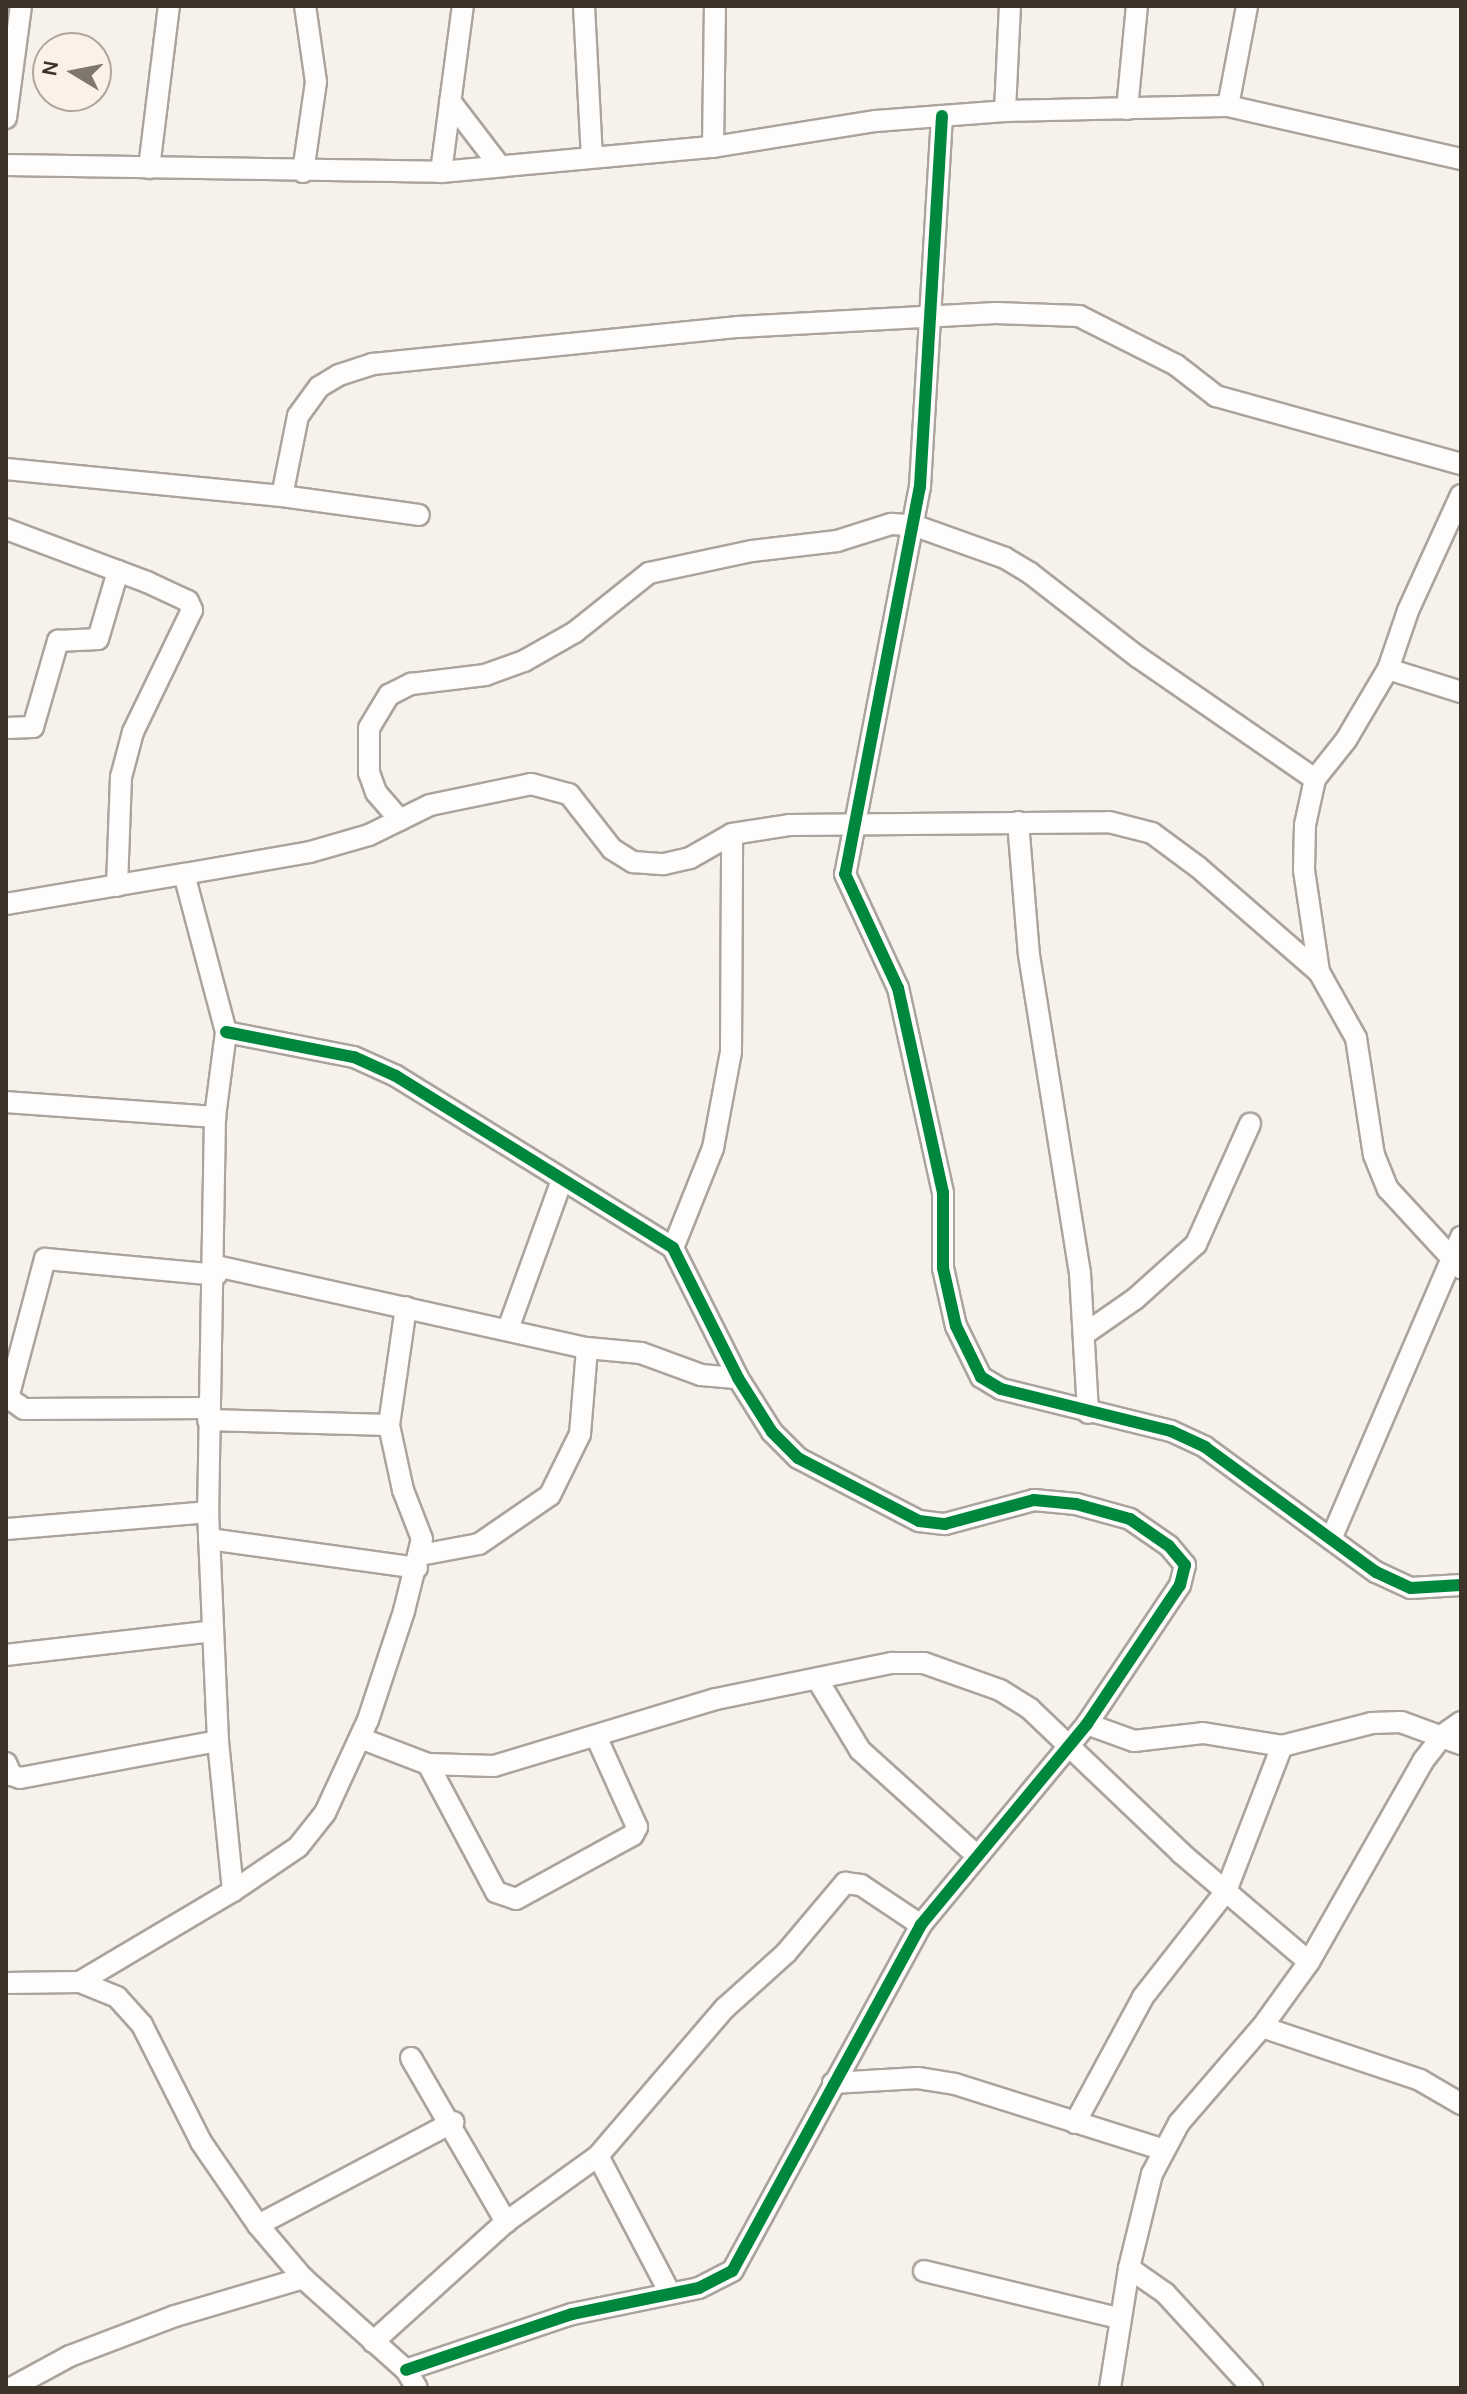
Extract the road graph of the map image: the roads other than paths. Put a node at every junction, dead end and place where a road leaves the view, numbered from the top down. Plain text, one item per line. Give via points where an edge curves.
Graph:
1 (21, 6) edge
2 (169, 6) edge
3 (305, 6) edge
4 (463, 6) edge
5 (584, 6) edge
6 (715, 6) edge
7 (1010, 6) edge
8 (1137, 6) edge
9 (1247, 6) edge
10 (450, 101) junction
11 (1228, 106) junction
12 (1127, 109) junction
13 (1005, 111) junction
14 (942, 116) junction
15 (6, 118) edge
16 (713, 147) junction
17 (592, 157) junction
18 (1461, 159) edge
19 (6, 165) edge
20 (499, 165) junction
21 (149, 168) junction
22 (303, 172) junction
23 (441, 172) junction
24 (932, 317) junction
25 (1461, 464) edge
26 (6, 469) edge
27 (1461, 495) edge
28 (282, 496) junction
29 (419, 515) dead end
30 (913, 525) junction
31 (6, 529) edge
32 (118, 571) junction
33 (1388, 669) junction
34 (1461, 692) edge
35 (6, 728) edge
36 (1315, 779) junction
37 (400, 820) junction
38 (1018, 822) junction
39 (857, 827) junction
40 (732, 834) junction
41 (184, 874) junction
42 (117, 886) junction
43 (6, 904) edge
44 (1319, 972) junction
45 (226, 1032) junction
46 (6, 1102) edge
47 (215, 1117) junction
48 (1250, 1124) dead end
49 (562, 1180) junction
50 (1461, 1237) edge
51 (673, 1248) junction
52 (1457, 1264) edge
53 (216, 1270) junction
54 (406, 1307) junction
55 (508, 1329) junction
56 (1086, 1333) junction
57 (587, 1348) junction
58 (738, 1378) junction
59 (1088, 1413) junction
60 (208, 1414) junction
61 (389, 1425) junction
62 (208, 1512) junction
63 (6, 1529) edge
64 (209, 1539) junction
65 (1331, 1539) junction
66 (418, 1562) junction
67 (1461, 1585) edge
68 (212, 1631) junction
69 (6, 1655) edge
70 (817, 1679) junction
71 (1087, 1724) junction
72 (1455, 1733) edge
73 (596, 1736) junction
74 (360, 1738) junction
75 (218, 1741) junction
76 (1070, 1744) junction
77 (1282, 1746) junction
78 (6, 1763) edge
79 (428, 1764) junction
80 (975, 1854) junction
81 (233, 1891) junction
82 (1226, 1891) junction
83 (921, 1925) junction
84 (1309, 1962) junction
85 (80, 1982) junction
86 (6, 1983) edge
87 (1262, 2027) junction
88 (411, 2058) dead end
89 (833, 2083) junction
90 (1461, 2104) edge
91 (453, 2122) junction
92 (1075, 2123) junction
93 (1164, 2150) junction
94 (598, 2156) junction
95 (506, 2222) junction
96 (258, 2225) junction
97 (1129, 2268) junction
98 (924, 2271) dead end
99 (303, 2278) junction
100 (670, 2293) junction
101 (1119, 2318) junction
102 (373, 2342) junction
103 (406, 2370) junction
104 (11, 2388) edge
105 (417, 2388) edge
106 (1110, 2388) edge
107 (1252, 2388) edge

1 - 15 street
2 - 21 street
3 - 22 street via 316,82
4 - 10 street
5 - 17 street
6 - 16 street
7 - 13 street
8 - 12 street
9 - 11 street
10 - 20 street
10 - 23 street
11 - 12 street
11 - 18 street
12 - 13 street
13 - 14 street
14 - 16 street
14 - 24 street
16 - 17 street
17 - 20 street
19 - 21 street
20 - 23 street
21 - 22 street
22 - 23 street
24 - 25 street via 1079,316 1176,365 1216,396
24 - 28 street via 738,327 373,364 319,387 298,416
24 - 30 street
26 - 28 street
27 - 33 street
28 - 29 street
30 - 36 street via 1005,558 1030,573 1138,657
30 - 37 street via 891,524 837,541 752,551 649,573 575,632 524,661 485,675 411,684 389,695 369,728 369,773 376,792
30 - 39 street
31 - 32 street
32 - 35 street via 98,639 58,641 33,727
32 - 42 street via 188,601 192,610 133,732 121,777
33 - 34 street
33 - 36 street
36 - 44 street via 1305,825 1304,870
37 - 40 street via 430,805 531,784 569,794 612,849 633,862 664,864 690,858
37 - 41 street via 310,852
38 - 39 street
38 - 44 street via 1109,822 1152,833
38 - 56 street via 1029,955
39 - 40 street via 790,825
39 - 59 street via 845,874 898,988 943,1193 943,1268 968,1357 981,1377 1001,1389
40 - 51 street via 734,990 729,1067 713,1148
41 - 42 street
41 - 45 street
42 - 43 street
44 - 52 street via 1356,1038 1374,1155 1388,1189
45 - 47 street
45 - 49 street via 354,1057 396,1076
46 - 47 street
47 - 53 street
48 - 56 street via 1196,1244 1147,1290
49 - 51 street
49 - 55 street
50 - 52 street
51 - 58 street
52 - 65 street
53 - 54 street
53 - 60 street
53 - 60 street via 45,1259 8,1398 24,1409
54 - 55 street
54 - 61 street
55 - 57 street
56 - 59 street
57 - 58 street via 641,1353 673,1368
57 - 66 street via 580,1434 568,1468 550,1495 489,1539
58 - 71 street via 772,1432 798,1458 919,1521 945,1524 1034,1500 1076,1504 1130,1519 1169,1546 1185,1565 1180,1585
59 - 65 street via 1171,1431 1205,1447
60 - 61 street
60 - 62 street
61 - 66 street via 403,1490 419,1525
62 - 63 street
62 - 64 street
64 - 66 street
64 - 68 street
65 - 67 street via 1376,1572 1411,1588
66 - 74 street
68 - 69 street
68 - 75 street
70 - 73 street via 716,1699
70 - 76 street via 892,1663 924,1663 1000,1690
70 - 80 street via 860,1750
71 - 76 street
71 - 77 street via 1134,1741 1203,1733
72 - 77 street via 1401,1722 1372,1723
72 - 84 street
73 - 79 street via 494,1766
73 - 79 street via 637,1827 633,1835 516,1899 496,1892
74 - 79 street
74 - 81 street via 325,1813 298,1847
75 - 78 street via 20,1778
75 - 81 street
76 - 80 street
76 - 82 street
77 - 82 street
80 - 83 street
81 - 85 street
82 - 84 street
82 - 92 street via 1143,1997
83 - 89 street
83 - 94 street via 861,1885 845,1883 786,1953 725,2008
84 - 87 street
85 - 86 street
85 - 96 street via 117,1997 142,2025 201,2142
87 - 90 street via 1420,2080
87 - 93 street via 1179,2123
88 - 91 street
89 - 92 street via 918,2078 955,2084
89 - 100 street via 732,2271 699,2288
91 - 95 street
91 - 96 street
92 - 93 street
93 - 97 street via 1152,2174
94 - 95 street
94 - 100 street
95 - 102 street
96 - 99 street
97 - 101 street
97 - 107 street via 1165,2293
98 - 101 street
99 - 102 street
99 - 104 street via 175,2316 70,2356
100 - 103 street via 572,2314
101 - 106 street
102 - 103 street
103 - 105 street

